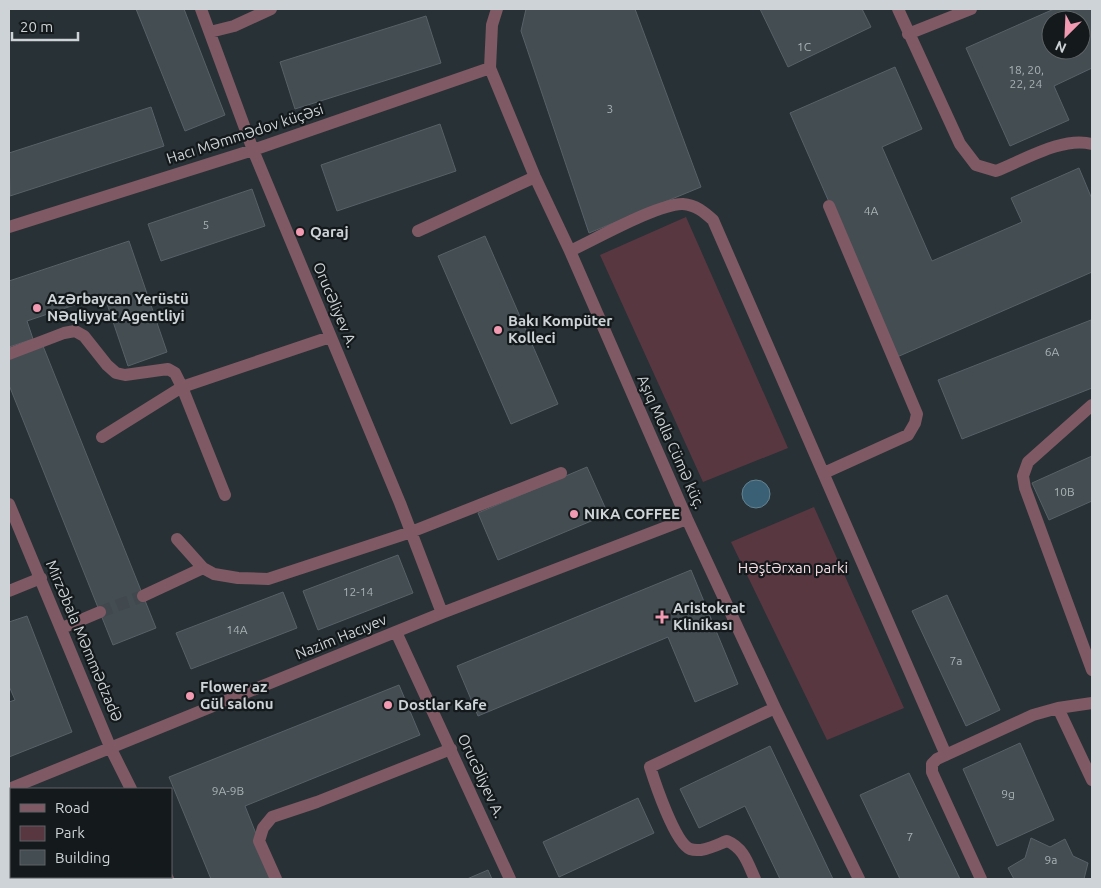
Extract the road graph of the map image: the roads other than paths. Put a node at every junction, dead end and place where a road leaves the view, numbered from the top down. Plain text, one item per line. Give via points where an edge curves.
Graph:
1 (202, 9) edge
2 (271, 9) edge
3 (497, 9) edge
4 (898, 9) edge
5 (971, 9) edge
6 (210, 32) junction
7 (908, 34) junction
8 (490, 68) junction
9 (1092, 144) edge
10 (253, 150) junction
11 (535, 178) junction
12 (829, 206) dead end
13 (9, 227) edge
14 (418, 231) dead end
15 (570, 252) junction
16 (330, 337) junction
17 (9, 354) edge
18 (182, 387) junction
19 (1092, 405) edge
20 (102, 437) dead end
21 (561, 473) dead end
22 (824, 473) junction
23 (225, 495) dead end
24 (9, 504) edge
25 (687, 519) junction
26 (411, 532) junction
27 (177, 539) dead end
28 (203, 568) junction
29 (41, 578) junction
30 (9, 591) edge
31 (143, 596) tunnel mouth
32 (100, 612) tunnel mouth
33 (442, 613) junction
34 (62, 628) junction
35 (396, 632) junction
36 (1092, 670) edge
37 (1092, 703) edge
38 (775, 708) junction
39 (1058, 708) junction
40 (111, 749) junction
41 (451, 749) junction
42 (946, 755) junction
43 (1092, 780) edge
44 (12, 788) edge
45 (130, 788) edge
46 (276, 879) edge
47 (510, 879) edge
48 (755, 879) edge
49 (859, 879) edge
50 (982, 879) edge

1 - 6 street, Orucəliyev A.
2 - 6 street via 234,26
3 - 8 street, Aşıq Molla Cümə küç. via 492,25
4 - 7 street
5 - 7 street
6 - 10 street, Orucəliyev A.
7 - 9 street via 960,144 976,164 996,171 1068,142
8 - 10 street, Hacı Məmmədov küçəsi
8 - 11 street, Aşıq Molla Cümə küç.
10 - 13 street, Hacı Məmmədov küçəsi
10 - 16 street, Orucəliyev A.
11 - 14 street
11 - 15 street, Aşıq Molla Cümə küç.
12 - 22 street via 917,414 908,435
15 - 22 street via 659,210 682,204 699,208 713,220
15 - 25 street, Aşıq Molla Cümə küç.
16 - 18 street
16 - 26 street, Orucəliyev A.
17 - 18 street via 74,331 84,336 116,372 125,375 168,369 175,373
18 - 20 street
18 - 23 street
19 - 36 street via 1028,462 1023,476
21 - 26 street
22 - 42 street
24 - 29 street, Mirzəbala Məmmədzadə
25 - 33 street, Nazim Hacıyev
25 - 38 street, Aşıq Molla Cümə küç.
26 - 28 street via 268,579 214,574
26 - 33 street, Orucəliyev A.
27 - 28 street
28 - 31 street
29 - 30 street
29 - 34 street, Mirzəbala Məmmədzadə
32 - 34 street
33 - 35 street, Nazim Hacıyev
34 - 40 street, Mirzəbala Məmmədzadə
35 - 40 street, Nazim Hacıyev
35 - 41 street, Orucəliyev A.
37 - 39 street
38 - 48 street via 650,767 681,840 688,849 699,851 727,841 736,845
38 - 49 street, Aşıq Molla Cümə küç.
39 - 42 street via 1033,715
39 - 43 street
40 - 44 street, Nazim Hacıyev
40 - 45 street, Mirzəbala Məmmədzadə
41 - 46 street via 317,802 272,816 259,841
41 - 47 street, Orucəliyev A.
42 - 50 street via 936,758 932,772

